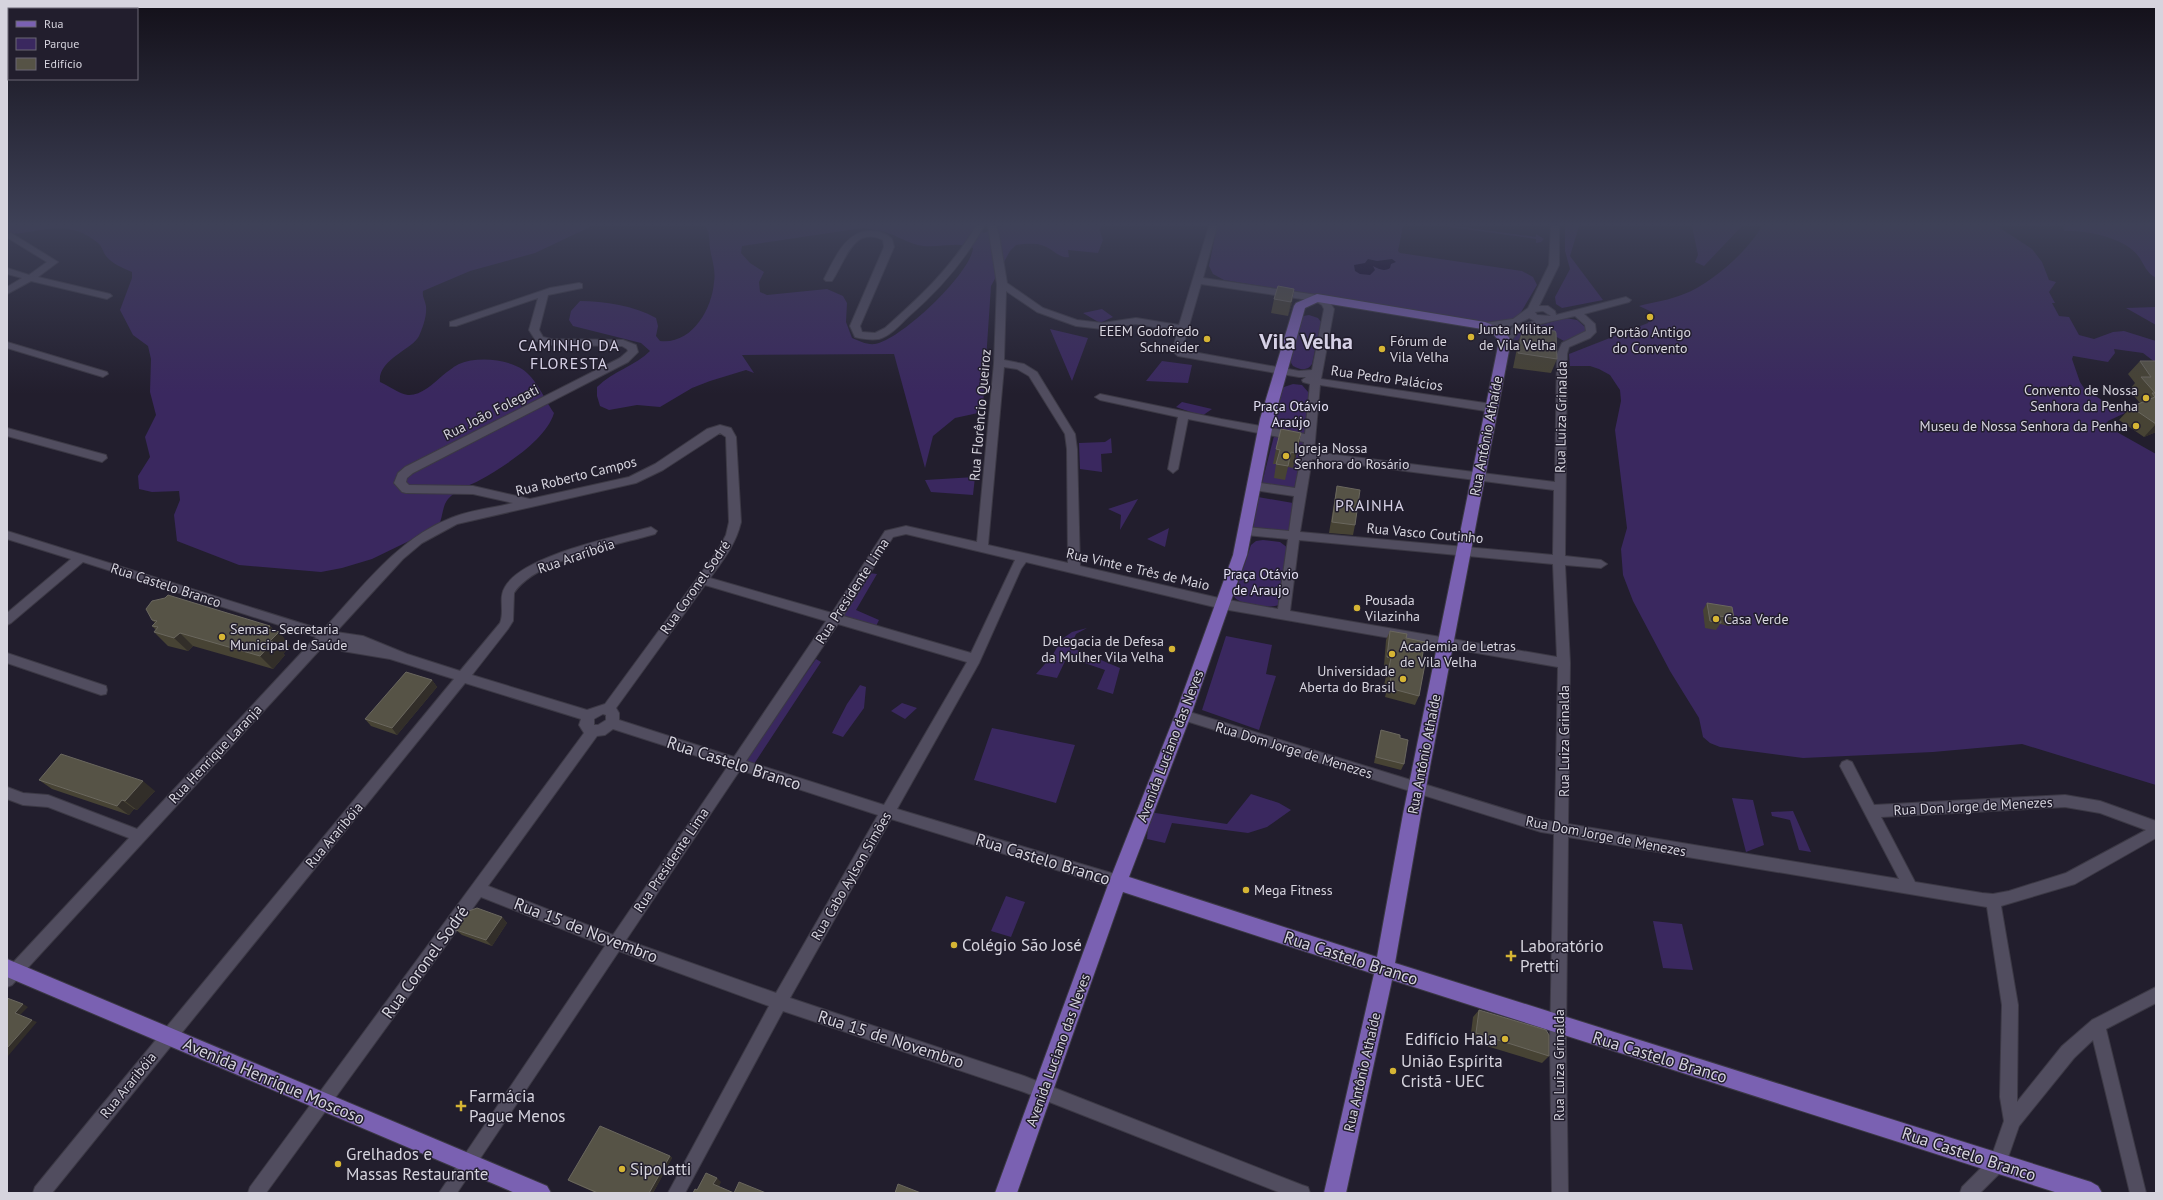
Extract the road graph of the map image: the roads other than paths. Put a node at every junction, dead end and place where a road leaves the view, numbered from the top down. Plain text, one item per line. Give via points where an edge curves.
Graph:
1 (23, 282) edge
2 (47, 282) edge
3 (874, 282) edge
4 (941, 282) edge
5 (1195, 282) edge
6 (1209, 282) edge
7 (1546, 282) edge
8 (1002, 284) joint
9 (579, 286) dead end
10 (7, 291) edge
11 (544, 293) junction
12 (1289, 294) junction
13 (1540, 295) junction
14 (107, 296) dead end
15 (1317, 298) junction
16 (1626, 300) dead end
17 (1300, 306) junction
18 (1330, 309) junction
19 (1531, 310) junction
20 (1573, 313) junction
21 (1549, 315) junction
22 (453, 324) dead end
23 (1485, 326) junction
24 (1182, 329) junction
25 (1504, 343) junction
26 (7, 345) edge
27 (999, 362) junction
28 (103, 374) dead end
29 (1278, 376) junction
30 (1315, 377) junction
31 (1100, 397) dead end
32 (1492, 408) junction
33 (1183, 416) junction
34 (724, 430) joint
35 (1264, 431) junction
36 (7, 432) edge
37 (1310, 439) junction
38 (1308, 454) junction
39 (102, 458) dead end
40 (1173, 469) dead end
41 (1479, 477) junction
42 (1254, 486) junction
43 (1560, 487) junction
44 (1300, 493) junction
45 (533, 503) junction
46 (897, 530) joint
47 (651, 531) dead end
48 (1246, 531) junction
49 (428, 534) joint
50 (7, 535) edge
51 (1294, 536) junction
52 (982, 548) junction
53 (1464, 552) junction
54 (81, 557) junction
55 (1023, 558) junction
56 (1559, 561) junction
57 (1601, 564) dead end
58 (1074, 570) junction
59 (702, 580) junction
60 (1223, 604) junction
61 (1283, 614) junction
62 (835, 618) junction
63 (7, 620) edge
64 (325, 635) junction
65 (1446, 642) junction
66 (7, 658) edge
67 (975, 659) junction
68 (1564, 663) junction
69 (464, 677) junction
70 (101, 690) dead end
71 (608, 709) junction
72 (1183, 715) junction
73 (588, 716) junction
74 (612, 723) junction
75 (593, 731) junction
76 (737, 764) junction
77 (1847, 766) dead end
78 (1417, 790) junction
79 (7, 794) edge
80 (1872, 811) junction
81 (888, 812) junction
82 (2156, 827) edge
83 (1561, 830) junction
84 (2156, 831) edge
85 (139, 836) junction
86 (1118, 882) junction
87 (1911, 888) junction
88 (478, 889) junction
89 (1993, 901) junction
90 (616, 943) junction
91 (1385, 969) junction
92 (9, 973) edge
93 (2152, 1000) edge
94 (780, 1002) junction
95 (2097, 1025) junction
96 (1558, 1026) junction
97 (167, 1036) junction
98 (1043, 1091) junction
99 (323, 1101) junction
100 (2012, 1121) junction
101 (468, 1162) junction
102 (1998, 1162) junction
103 (41, 1193) edge
104 (256, 1193) edge
105 (448, 1193) edge
106 (540, 1193) edge
107 (676, 1193) edge
108 (1006, 1193) edge
109 (1302, 1193) edge
110 (1335, 1193) edge
111 (1560, 1193) edge
112 (1968, 1193) edge
113 (2091, 1193) edge
114 (2138, 1193) edge

1 - 10 street
2 - 14 street
3 - 4 street via 855,326 858,334 877,336 888,330
5 - 24 street
6 - 12 street
7 - 13 street
8 - 24 street via 1040,310 1071,322 1102,326 1136,321
8 - 27 street, Rua Florêncio Queiroz
9 - 11 street
11 - 22 street
11 - 45 street, Rua João Folegati via 534,330 539,339 551,342 624,343 632,347 633,352 624,360 409,470 400,482 406,489 473,490
12 - 15 street
12 - 17 street
13 - 19 street
13 - 21 street
15 - 17 main road
15 - 18 street
15 - 23 main road
16 - 20 street
17 - 18 main road via 1315,305
17 - 29 main road, Avenida Luciano das Neves
18 - 30 street
19 - 21 street via 1533,317
19 - 23 street via 1520,320 1510,324
20 - 21 street
20 - 43 street, Rua Luiza Grinalda via 1590,324 1592,330 1587,336 1568,343 1562,351
21 - 25 street via 1516,329
23 - 25 main road via 1502,334
24 - 29 street, Rua Pedro Palácios via 1177,351
25 - 32 main road, Rua Antônio Athaíde
26 - 28 street
27 - 52 street, Rua Florêncio Queiroz
27 - 58 street via 1020,366 1033,374 1070,434
29 - 30 street, Rua Pedro Palácios via 1291,379
29 - 35 main road, Avenida Luciano das Neves
30 - 32 street, Rua Pedro Palácios
30 - 37 street
31 - 33 street
32 - 41 main road, Rua Antônio Athaíde
33 - 35 street
33 - 40 street
34 - 45 street, Rua Roberto Campos via 711,432 659,467 637,478
34 - 59 street, Rua Coronel Sodré via 729,432 731,437 735,522 728,544
35 - 37 street
35 - 42 main road, Avenida Luciano das Neves
36 - 39 street
37 - 38 street
38 - 41 street
38 - 44 street
41 - 43 street
41 - 53 main road, Rua Antônio Athaíde
42 - 44 street
42 - 48 main road, Avenida Luciano das Neves
43 - 56 street, Rua Luiza Grinalda
44 - 51 street
45 - 49 street, Rua Roberto Campos via 454,522
46 - 52 street, Rua Vinte e Três de Maio
46 - 62 street, Rua Presidente Lima via 883,540
47 - 69 street, Rua Araribóia via 545,564 513,585 507,595 507,622
48 - 51 street, Rua Vasco Coutinho
48 - 60 main road, Avenida Luciano das Neves
49 - 64 street, Rua Henrique Laranja via 404,551
50 - 54 street, Rua Castelo Branco
51 - 53 street, Rua Vasco Coutinho
51 - 61 street
52 - 55 street, Rua Vinte e Três de Maio
53 - 56 street, Rua Vasco Coutinho
53 - 65 main road, Rua Antônio Athaíde
54 - 63 street
54 - 64 street, Rua Castelo Branco
55 - 58 street, Rua Vinte e Três de Maio
55 - 67 street, Rua Cabo Aylson Simões via 1016,567
56 - 57 street, Rua Vasco Coutinho
56 - 68 street, Rua Luiza Grinalda
58 - 60 street, Rua Vinte e Três de Maio
59 - 62 street
59 - 71 street, Rua Coronel Sodré
60 - 61 street, Rua Vinte e Três de Maio
60 - 72 main road, Avenida Luciano das Neves
61 - 65 street, Rua Vinte e Três de Maio
62 - 67 street
62 - 76 street, Rua Presidente Lima
64 - 69 street, Rua Castelo Branco via 348,648 402,657
64 - 85 street, Rua Henrique Laranja
65 - 68 street, Rua Vinte e Três de Maio
65 - 78 main road, Rua Antônio Athaíde
66 - 70 street
67 - 81 street, Rua Cabo Aylson Simões
68 - 83 street, Rua Luiza Grinalda
69 - 73 street, Rua Castelo Branco
69 - 97 street, Rua Araribóia
71 - 73 street via 598,710
71 - 74 street via 614,713
72 - 78 street, Rua Dom Jorge de Menezes
72 - 86 main road, Avenida Luciano das Neves
73 - 75 street via 586,725
74 - 75 street via 604,730
74 - 76 street, Rua Castelo Branco
75 - 88 street, Rua Coronel Sodré
76 - 81 street, Rua Castelo Branco
76 - 90 street, Rua Presidente Lima
77 - 80 street
78 - 83 street, Rua Dom Jorge de Menezes
78 - 91 main road, Rua Antônio Athaíde
79 - 85 street via 23,799 48,800
80 - 82 street, Rua Don Jorge de Menezes via 2066,801 2100,807
80 - 87 street, Rua Don Jorge de Menezes
81 - 86 street, Rua Castelo Branco
81 - 94 street, Rua Cabo Aylson Simões
83 - 87 street, Rua Dom Jorge de Menezes
83 - 96 street, Rua Luiza Grinalda
84 - 89 street via 2070,878
85 - 92 street, Rua Henrique Laranja
86 - 91 main road, Rua Castelo Branco
86 - 98 main road, Avenida Luciano das Neves
87 - 89 street, Rua Dom Jorge de Menezes
88 - 90 street, Rua 15 de Novembro
88 - 99 street, Rua Coronel Sodré
89 - 100 street via 2010,1005 2008,1097
90 - 94 street, Rua 15 de Novembro
90 - 101 street, Rua Presidente Lima
91 - 96 main road, Rua Castelo Branco
91 - 110 main road, Rua Antônio Athaíde
92 - 97 main road, Avenida Henrique Moscoso
93 - 95 street
94 - 98 street, Rua 15 de Novembro
94 - 107 street, Rua Cabo Aylson Simões
95 - 100 street via 2068,1052
95 - 114 street
96 - 102 main road, Rua Castelo Branco
96 - 111 street, Rua Luiza Grinalda
97 - 99 main road, Avenida Henrique Moscoso
97 - 103 street, Rua Araribóia
98 - 108 main road, Avenida Luciano das Neves
98 - 109 street, Rua 15 de Novembro
99 - 101 main road, Avenida Henrique Moscoso
99 - 104 street, Rua Coronel Sodré
100 - 102 street
101 - 105 street, Rua Presidente Lima
101 - 106 main road, Avenida Henrique Moscoso
102 - 112 street
102 - 113 main road, Rua Castelo Branco

